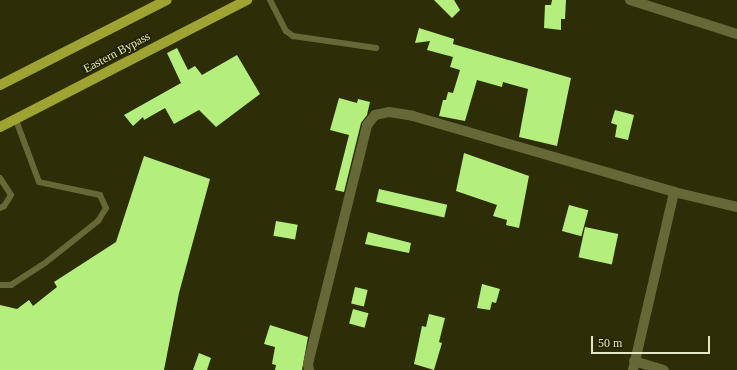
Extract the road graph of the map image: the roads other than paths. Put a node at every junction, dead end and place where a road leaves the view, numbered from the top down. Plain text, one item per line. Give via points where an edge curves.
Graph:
1 (167, 0) edge
2 (247, 0) edge
3 (270, 0) edge
4 (630, 0) edge
5 (737, 34) edge
6 (376, 48) dead end
7 (0, 85) edge
8 (16, 120) junction
9 (0, 128) edge
10 (0, 178) edge
11 (674, 192) junction
12 (737, 207) edge
13 (0, 208) edge
14 (0, 285) edge
15 (634, 365) edge
16 (309, 370) edge
17 (664, 370) edge

1 - 7 main road, Eastern Bypass
2 - 8 main road, Eastern Bypass
3 - 6 lane via 286,31 293,36
4 - 5 street
8 - 9 main road, Eastern Bypass
8 - 14 lane via 39,182 100,196 106,208 98,221 45,263 11,285
10 - 13 lane via 11,195
11 - 12 street
11 - 15 street
11 - 16 street via 412,116 389,112 375,115 367,125 308,364
15 - 17 street

